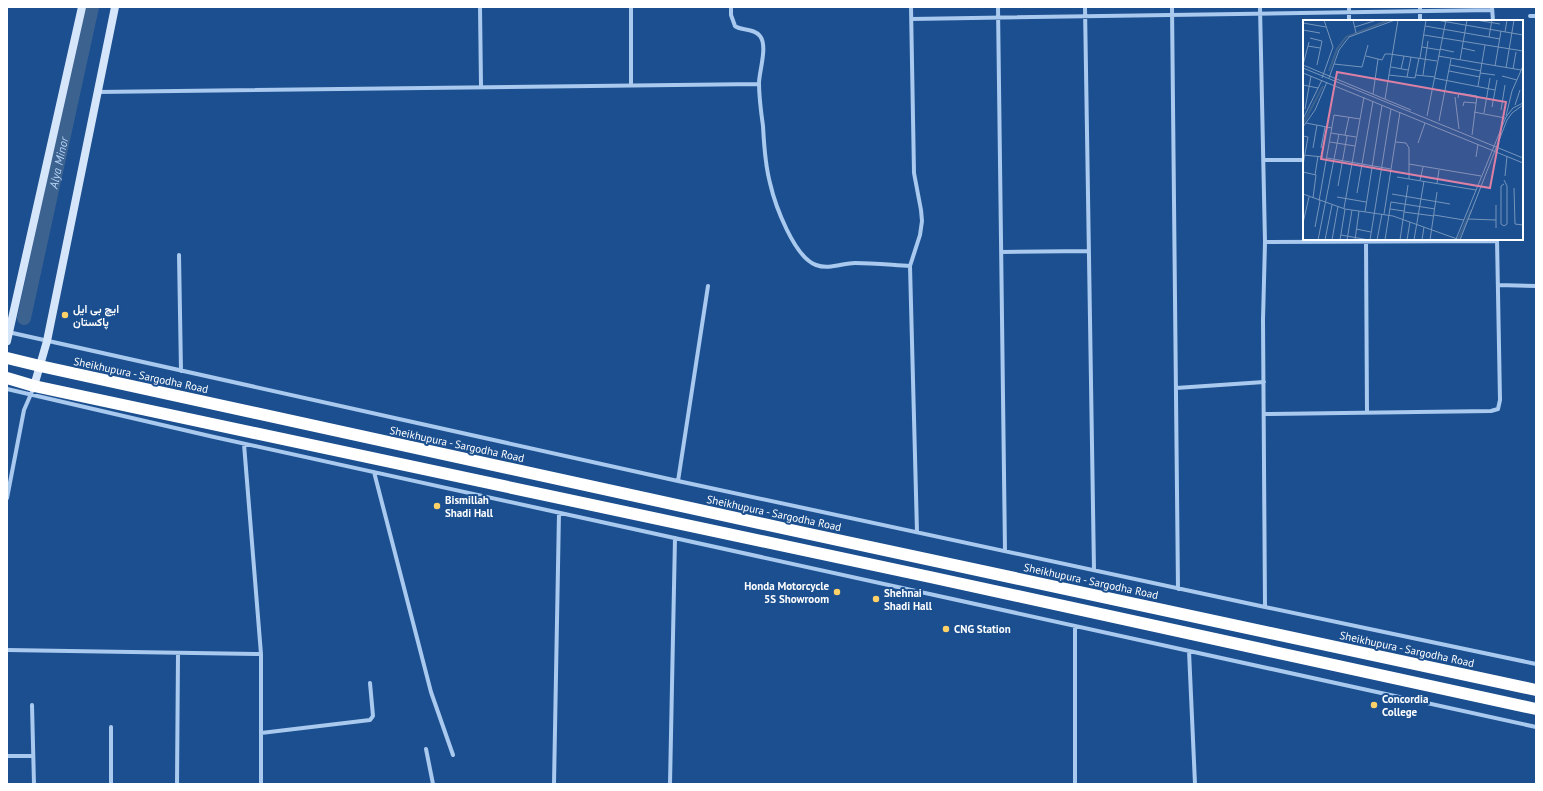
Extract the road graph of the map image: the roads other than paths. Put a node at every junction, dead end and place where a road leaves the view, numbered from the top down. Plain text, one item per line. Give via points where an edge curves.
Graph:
1 (82, 7) edge
2 (115, 7) edge
3 (480, 7) edge
4 (632, 7) edge
5 (731, 7) edge
6 (911, 7) edge
7 (998, 7) edge
8 (1085, 7) edge
9 (1172, 7) edge
10 (1260, 7) edge
11 (1349, 7) edge
12 (1492, 8) edge
13 (1420, 9) edge
14 (1260, 13) junction
15 (1349, 13) junction
16 (1172, 14) junction
17 (1085, 16) junction
18 (1530, 16) dead end
19 (1536, 16) edge
20 (998, 18) junction
21 (911, 19) junction
22 (1349, 20) edge
23 (1420, 20) edge
24 (1493, 20) edge
25 (759, 84) junction
26 (631, 85) junction
27 (481, 86) junction
28 (97, 92) junction
29 (1263, 160) junction
30 (1303, 160) edge
31 (1352, 240) edge
32 (1424, 240) edge
33 (1497, 240) edge
34 (1265, 242) junction
35 (1366, 242) junction
36 (1089, 251) junction
37 (1001, 252) junction
38 (179, 256) dead end
39 (910, 266) junction
40 (1498, 285) junction
41 (708, 286) dead end
42 (1536, 286) edge
43 (8, 331) edge
44 (7, 341) edge
45 (47, 341) junction
46 (7, 358) edge
47 (40, 366) junction
48 (180, 371) junction
49 (7, 378) edge
50 (1264, 382) junction
51 (1176, 388) junction
52 (7, 389) edge
53 (32, 391) junction
54 (1366, 413) junction
55 (1264, 414) junction
56 (244, 444) junction
57 (374, 472) junction
58 (678, 481) junction
59 (7, 498) edge
60 (559, 513) junction
61 (917, 532) junction
62 (675, 538) junction
63 (1005, 551) junction
64 (1094, 570) junction
65 (1178, 588) junction
66 (1265, 607) junction
67 (1075, 626) junction
68 (7, 650) edge
69 (1189, 651) junction
70 (178, 654) junction
71 (261, 654) junction
72 (1536, 664) edge
73 (370, 683) dead end
74 (1536, 690) edge
75 (32, 705) dead end
76 (1536, 709) edge
77 (111, 727) dead end
78 (1536, 727) edge
79 (261, 733) junction
80 (426, 749) dead end
81 (453, 755) dead end
82 (7, 756) edge
83 (33, 756) junction
84 (34, 784) edge
85 (111, 784) edge
86 (177, 784) edge
87 (260, 784) edge
88 (433, 784) edge
89 (554, 784) edge
90 (670, 784) edge
91 (1075, 784) edge
92 (1195, 784) edge

1 - 43 street via 22,280
2 - 28 street
3 - 27 street
4 - 26 street
5 - 25 street via 735,26 756,33 762,39
6 - 21 street
7 - 20 street
8 - 17 street
9 - 16 street
10 - 14 street
11 - 15 street
12 - 13 street
12 - 24 street
13 - 15 street
13 - 23 street
14 - 15 street
14 - 16 street
14 - 29 street
15 - 22 street
16 - 17 street
16 - 51 street
17 - 20 street
17 - 36 street
18 - 19 street
20 - 21 street
20 - 37 street
21 - 39 street via 914,173 922,221
25 - 26 street
25 - 39 street via 770,183 788,232 805,259 826,267 854,263
26 - 27 street
27 - 28 street
28 - 45 street
29 - 30 street
29 - 34 street
31 - 34 street
31 - 35 street
32 - 33 street
32 - 35 street
33 - 40 street
34 - 50 street
35 - 54 street
36 - 37 street
36 - 64 street
37 - 63 street
38 - 48 street
39 - 61 street
40 - 42 street
40 - 54 street via 1498,409
41 - 58 street
43 - 44 street
43 - 45 street
45 - 47 street
45 - 48 street
46 - 47 highway, Sheikhupura - Sargodha Road
47 - 53 street
47 - 74 highway, Sheikhupura - Sargodha Road via 797,532
48 - 58 street
49 - 53 highway
50 - 51 street
50 - 55 street
51 - 65 street
52 - 53 street
53 - 56 street
53 - 59 street via 24,410
53 - 76 highway via 930,577
54 - 55 street
55 - 66 street
56 - 57 street
56 - 71 street
57 - 60 street
57 - 81 street via 431,692
58 - 61 street
60 - 62 street
60 - 89 street
61 - 63 street
62 - 67 street
62 - 90 street
63 - 64 street
64 - 65 street
65 - 66 street
66 - 72 street
67 - 69 street
67 - 91 street
68 - 70 street
69 - 78 street
69 - 92 street
70 - 71 street
70 - 86 street
71 - 79 street
73 - 79 street via 370,720
75 - 83 street
77 - 85 street
79 - 87 street
80 - 88 street
82 - 83 street
83 - 84 street

